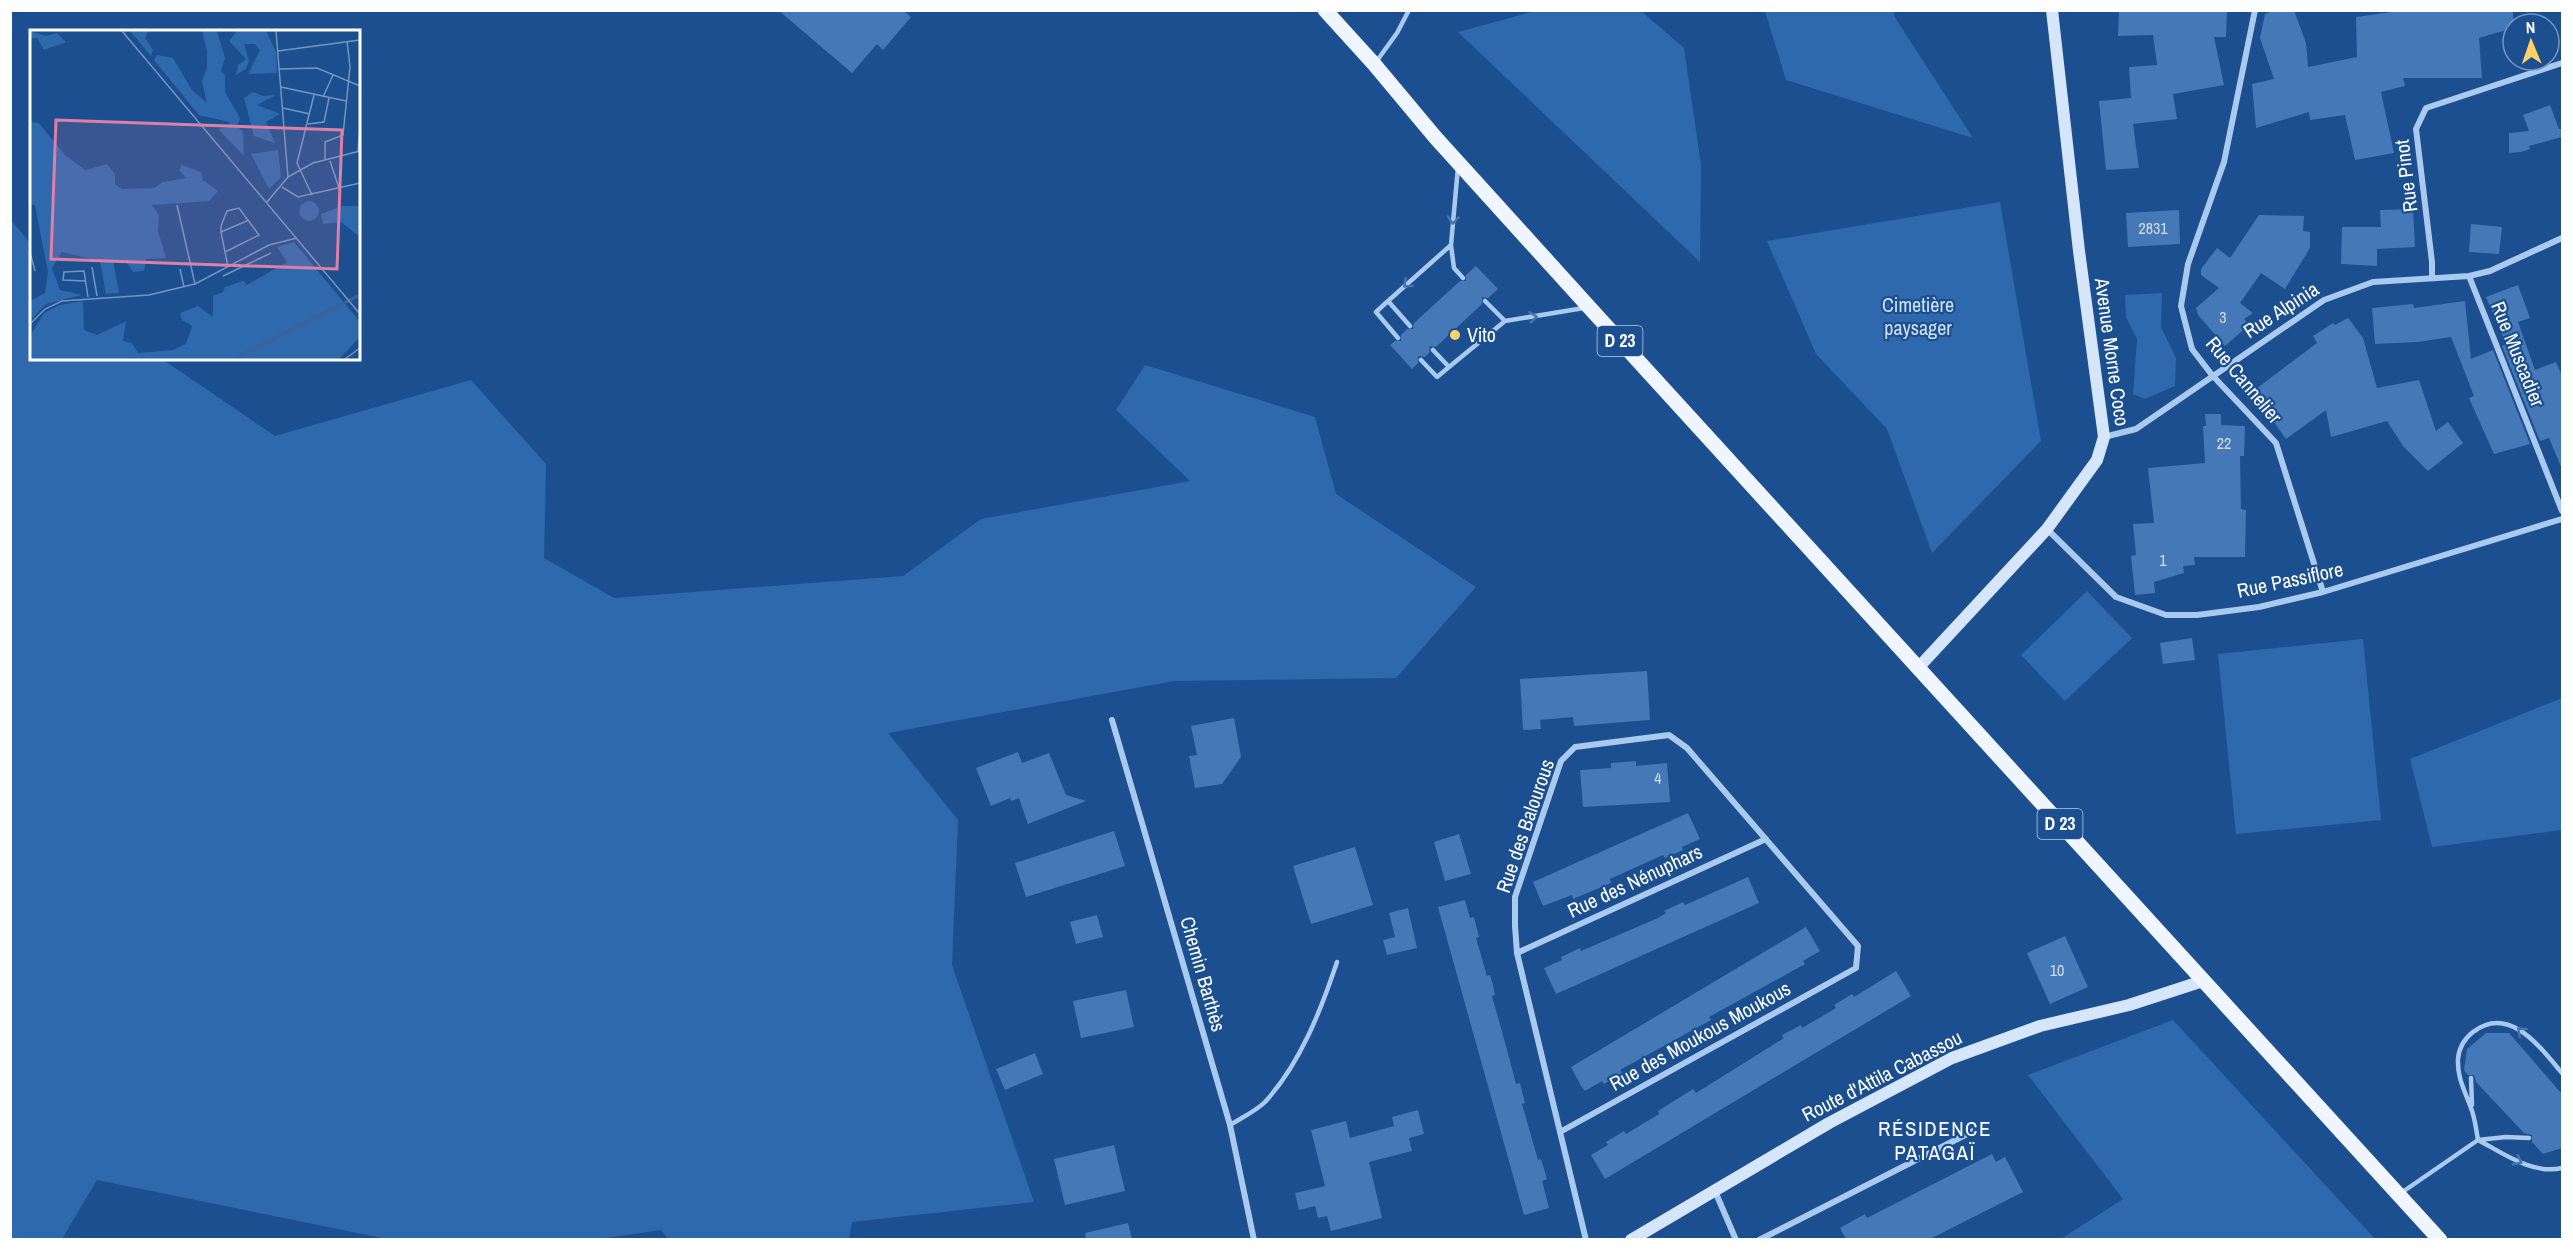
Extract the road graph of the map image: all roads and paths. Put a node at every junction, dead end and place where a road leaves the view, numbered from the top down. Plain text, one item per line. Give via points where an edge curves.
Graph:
1 (1325, 10) edge
2 (1409, 10) edge
3 (2052, 10) edge
4 (2254, 10) edge
5 (2562, 63) edge
6 (1374, 64) junction
7 (1458, 161) junction
8 (2562, 238) edge
9 (1451, 245) junction
10 (2469, 276) junction
11 (2432, 277) junction
12 (1463, 278) dead end
13 (1485, 301) dead end
14 (1388, 302) junction
15 (1589, 307) junction
16 (1505, 321) junction
17 (1410, 326) dead end
18 (1398, 338) dead end
19 (1433, 350) dead end
20 (1421, 360) dead end
21 (1449, 367) junction
22 (2212, 375) junction
23 (2104, 437) junction
24 (2562, 511) edge
25 (2562, 519) edge
26 (2047, 529) junction
27 (2324, 592) junction
28 (1918, 668) junction
29 (1112, 720) dead end
30 (1766, 839) junction
31 (1517, 953) junction
32 (1337, 962) dead end
33 (1856, 968) joint
34 (2203, 981) junction
35 (2562, 1072) edge
36 (2471, 1078) dead end
37 (2472, 1109) junction
38 (1230, 1125) junction
39 (1975, 1130) dead end
40 (1560, 1132) junction
41 (2529, 1138) dead end
42 (2478, 1140) junction
43 (2562, 1168) edge
44 (1715, 1190) junction
45 (2398, 1194) junction
46 (1254, 1239) edge
47 (1586, 1239) edge
48 (1631, 1239) edge
49 (1736, 1239) edge
50 (1759, 1239) edge
51 (2440, 1239) edge

1 - 6 main road, D 23
2 - 6 lane
3 - 23 street, Avenue Morne Coco
4 - 22 street, Rue Cannelier via 2224,162 2188,264 2181,306 2192,349
5 - 11 street, Rue Pinot via 2426,108 2416,129
6 - 7 main road, D 23
7 -> 9 lane
7 - 15 main road, D 23
8 - 10 street, Rue Alpinia via 2490,271
9 - 12 lane via 1454,268
9 -> 14 lane
10 - 11 street, Rue Alpinia
10 - 24 street, Rue Muscadier
11 - 22 street, Rue Alpinia via 2373,282 2324,300
13 - 16 lane
14 - 17 lane
14 - 18 lane via 1376,312
16 -> 15 lane
15 - 28 main road, D 23
16 - 21 lane
19 - 21 lane
20 - 21 lane via 1437,377
22 - 23 street, Rue Alpinia via 2136,429
22 - 27 street, Rue Cannelier via 2276,443
23 - 26 street, Avenue Morne Coco via 2097,460
25 - 27 street, Rue Passiflore
26 - 27 street, Rue Passiflore via 2116,597 2166,615 2259,608
26 - 28 street, Avenue Morne Coco
28 - 34 main road, D 23
29 - 38 street, Chemin Barthès
30 - 31 street, Rue des Nénuphars
30 - 31 street, Rue des Balourous via 1687,748 1670,735 1575,747 1561,761 1515,897
30 - 33 street, Rue des Balourous via 1858,946
31 - 40 street, Rue des Balourous
32 - 38 lane via 1291,1067 1264,1103
33 - 40 street, Rue des Moukous Moukous
34 - 44 street, Route d'Attila Cabassou via 2129,1005 2040,1026 1952,1058 1829,1123
34 - 45 main road, D 23
35 -> 37 lane via 2516,1025 2497,1022 2481,1026 2464,1040 2458,1058 2460,1082
36 - 37 lane
37 - 42 lane
38 - 46 street, Chemin Barthès
39 - 50 street
40 - 47 street, Rue des Balourous
41 - 42 lane
42 -> 43 lane via 2529,1167
42 - 45 lane
44 - 48 street, Route d'Attila Cabassou
44 - 49 street
45 - 51 main road, D 23

